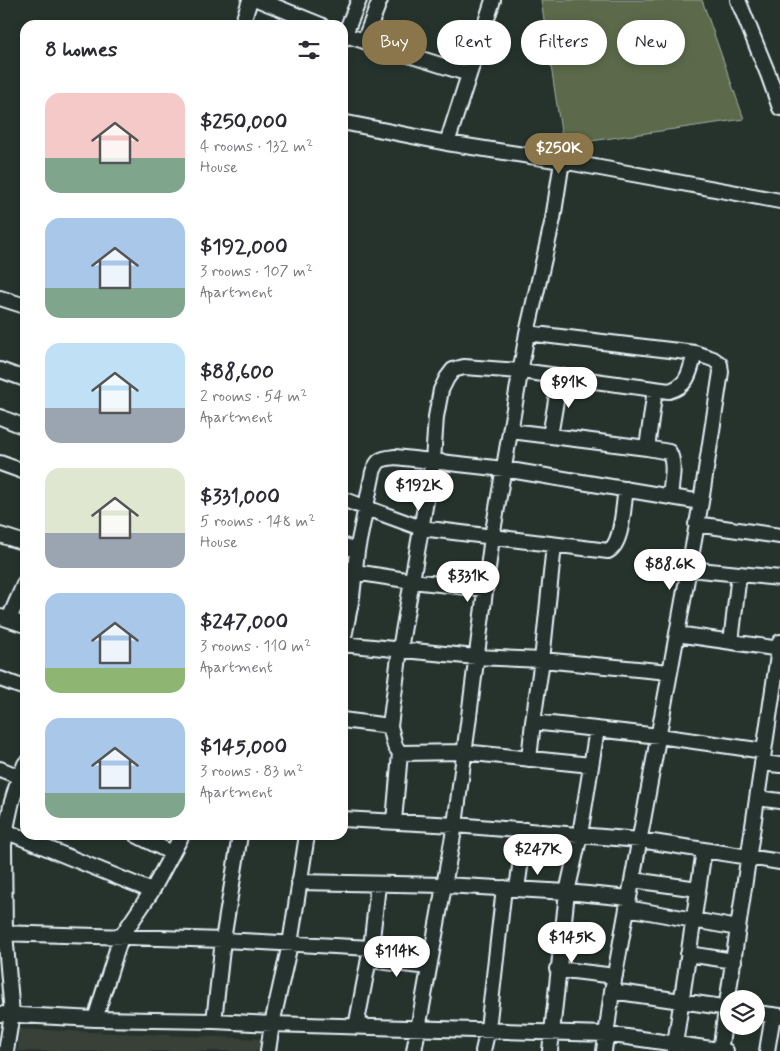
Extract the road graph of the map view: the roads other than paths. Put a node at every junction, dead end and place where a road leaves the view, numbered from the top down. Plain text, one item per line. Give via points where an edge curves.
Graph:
1 (250, 0) edge
2 (260, 0) edge
3 (358, 0) edge
4 (380, 0) edge
5 (493, 0) edge
6 (738, 0) edge
7 (244, 20) edge
8 (309, 20) edge
9 (372, 20) edge
10 (348, 24) edge
11 (348, 37) edge
12 (362, 41) edge
13 (427, 61) edge
14 (469, 74) junction
15 (780, 108) edge
16 (348, 123) edge
17 (447, 143) junction
18 (562, 161) junction
19 (780, 201) edge
20 (0, 298) edge
21 (20, 304) edge
22 (527, 333) junction
23 (695, 353) junction
24 (0, 370) edge
25 (521, 371) junction
26 (20, 377) edge
27 (560, 377) junction
28 (655, 389) junction
29 (0, 417) edge
30 (20, 425) edge
31 (511, 431) junction
32 (550, 436) junction
33 (647, 448) junction
34 (433, 461) junction
35 (0, 463) edge
36 (504, 469) junction
37 (20, 470) edge
38 (626, 489) junction
39 (670, 497) junction
40 (348, 501) edge
41 (701, 502) junction
42 (365, 508) junction
43 (696, 524) junction
44 (421, 528) junction
45 (0, 536) edge
46 (780, 536) edge
47 (492, 537) junction
48 (20, 542) edge
49 (554, 545) junction
50 (348, 547) edge
51 (357, 551) junction
52 (689, 569) junction
53 (355, 572) junction
54 (739, 574) junction
55 (780, 578) edge
56 (412, 581) junction
57 (485, 589) junction
58 (20, 590) edge
59 (348, 592) edge
60 (2, 617) edge
61 (20, 623) edge
62 (677, 634) junction
63 (731, 642) junction
64 (780, 642) edge
65 (348, 645) edge
66 (780, 649) edge
67 (400, 650) junction
68 (476, 657) junction
69 (542, 660) junction
70 (669, 672) junction
71 (0, 679) edge
72 (20, 686) edge
73 (775, 712) edge
74 (348, 721) edge
75 (534, 722) junction
76 (390, 726) junction
77 (597, 729) junction
78 (659, 736) junction
79 (463, 752) junction
80 (400, 753) junction
81 (763, 757) junction
82 (529, 758) junction
83 (591, 764) junction
84 (780, 765) edge
85 (0, 769) edge
86 (20, 772) edge
87 (20, 783) edge
88 (757, 798) junction
89 (780, 801) edge
90 (348, 819) edge
91 (394, 821) junction
92 (455, 825) junction
93 (526, 830) junction
94 (5, 831) junction
95 (580, 835) junction
96 (20, 837) edge
97 (27, 840) edge
98 (146, 840) edge
99 (179, 840) edge
100 (239, 840) edge
101 (306, 840) edge
102 (640, 840) junction
103 (704, 850) junction
104 (172, 853) junction
105 (748, 857) junction
106 (780, 862) edge
107 (2, 871) edge
108 (632, 880) junction
109 (299, 882) junction
110 (378, 884) junction
111 (444, 885) junction
112 (510, 889) junction
113 (698, 889) junction
114 (152, 891) junction
115 (567, 892) junction
116 (628, 903) junction
117 (694, 919) junction
118 (738, 928) junction
119 (2, 933) edge
120 (121, 937) junction
121 (223, 940) junction
122 (290, 944) junction
123 (370, 954) junction
124 (688, 954) junction
125 (734, 960) junction
126 (429, 967) junction
127 (557, 968) junction
128 (615, 976) junction
129 (730, 990) edge
130 (612, 991) junction
131 (681, 1001) junction
132 (720, 1007) edge
133 (6, 1014) edge
134 (776, 1016) edge
135 (95, 1019) junction
136 (214, 1021) junction
137 (272, 1024) junction
138 (356, 1027) junction
139 (418, 1028) junction
140 (488, 1029) junction
141 (552, 1033) junction
142 (606, 1034) junction
143 (724, 1035) edge
144 (674, 1047) edge
145 (6, 1051) edge
146 (268, 1051) edge
147 (414, 1051) edge
148 (483, 1051) edge
149 (550, 1051) edge
150 (604, 1051) edge
151 (722, 1051) edge
152 (767, 1051) edge

1 - 7 street
2 - 8 street
3 - 10 street
4 - 9 street
5 - 14 street
6 - 15 street
11 - 12 street
13 - 14 street
14 - 17 street
16 - 17 street
17 - 18 street
18 - 19 street
18 - 22 street via 553,219
20 - 21 street
22 - 23 street
22 - 25 street
23 - 28 street via 687,377 679,388
23 - 41 street via 720,364 721,372
24 - 26 street
25 - 27 street
25 - 31 street
25 - 34 street via 464,366 453,370 441,390
27 - 28 street
27 - 32 street
28 - 33 street
29 - 30 street
31 - 32 street
31 - 36 street
32 - 33 street
33 - 39 street via 669,452 672,458
34 - 36 street
34 - 42 street via 395,457 376,463
34 - 44 street
35 - 37 street
36 - 38 street
36 - 47 street
38 - 39 street
38 - 49 street via 618,537 613,548 608,551
39 - 41 street
40 - 42 street
41 - 43 street
42 - 44 street
42 - 51 street
43 - 46 street
43 - 52 street
44 - 47 street
44 - 56 street
45 - 48 street
47 - 49 street
47 - 57 street
49 - 69 street
50 - 51 street
51 - 53 street
52 - 54 street
52 - 62 street
53 - 56 street
53 - 59 street
54 - 55 street
54 - 63 street
56 - 57 street
56 - 67 street
57 - 68 street
58 - 60 street
60 - 61 street
62 - 63 street
62 - 70 street
63 - 66 street
64 - 66 street
65 - 67 street
66 - 73 street
67 - 68 street
67 - 76 street
68 - 69 street
68 - 79 street
69 - 70 street
69 - 75 street
70 - 78 street
71 - 72 street
73 - 81 street
74 - 76 street
75 - 77 street
75 - 82 street
76 - 80 street
77 - 78 street
77 - 83 street
78 - 81 street
78 - 102 street
79 - 80 street
79 - 82 street
79 - 92 street
80 - 91 street
81 - 84 street
81 - 88 street
82 - 83 street
83 - 95 street
85 - 86 street
87 - 94 street
88 - 89 street
88 - 105 street
90 - 91 street
91 - 92 street
92 - 93 street
92 - 111 street
93 - 95 street
93 - 112 street
94 - 96 street
94 - 107 street
95 - 102 street
95 - 115 street
97 - 114 street
98 - 104 street
99 - 104 street
100 - 121 street
101 - 109 street
102 - 103 street
102 - 108 street
103 - 105 street
103 - 113 street
104 - 114 street
105 - 106 street
105 - 118 street
107 - 119 street
108 - 113 street
108 - 116 street
109 - 110 street
109 - 122 street
110 - 111 street
110 - 123 street
111 - 112 street
111 - 126 street
112 - 115 street
112 - 140 street
113 - 117 street
114 - 120 street
115 - 116 street
115 - 127 street
116 - 117 street
116 - 128 street
117 - 118 street
117 - 124 street
118 - 125 street
119 - 120 street
119 - 133 street
120 - 121 street
120 - 135 street
121 - 122 street
121 - 136 street
122 - 123 street
122 - 137 street
123 - 126 street
123 - 138 street
124 - 125 street
124 - 131 street
125 - 129 street
126 - 139 street
127 - 128 street
127 - 141 street
128 - 130 street
130 - 131 street
130 - 142 street
131 - 132 street
131 - 144 street
133 - 135 street
133 - 145 street
134 - 152 street
135 - 136 street
136 - 137 street
137 - 138 street
137 - 146 street
138 - 139 street
139 - 140 street
139 - 147 street
140 - 141 street
140 - 148 street
141 - 142 street
141 - 149 street
142 - 144 street
142 - 150 street
143 - 151 street
144 - 151 street

